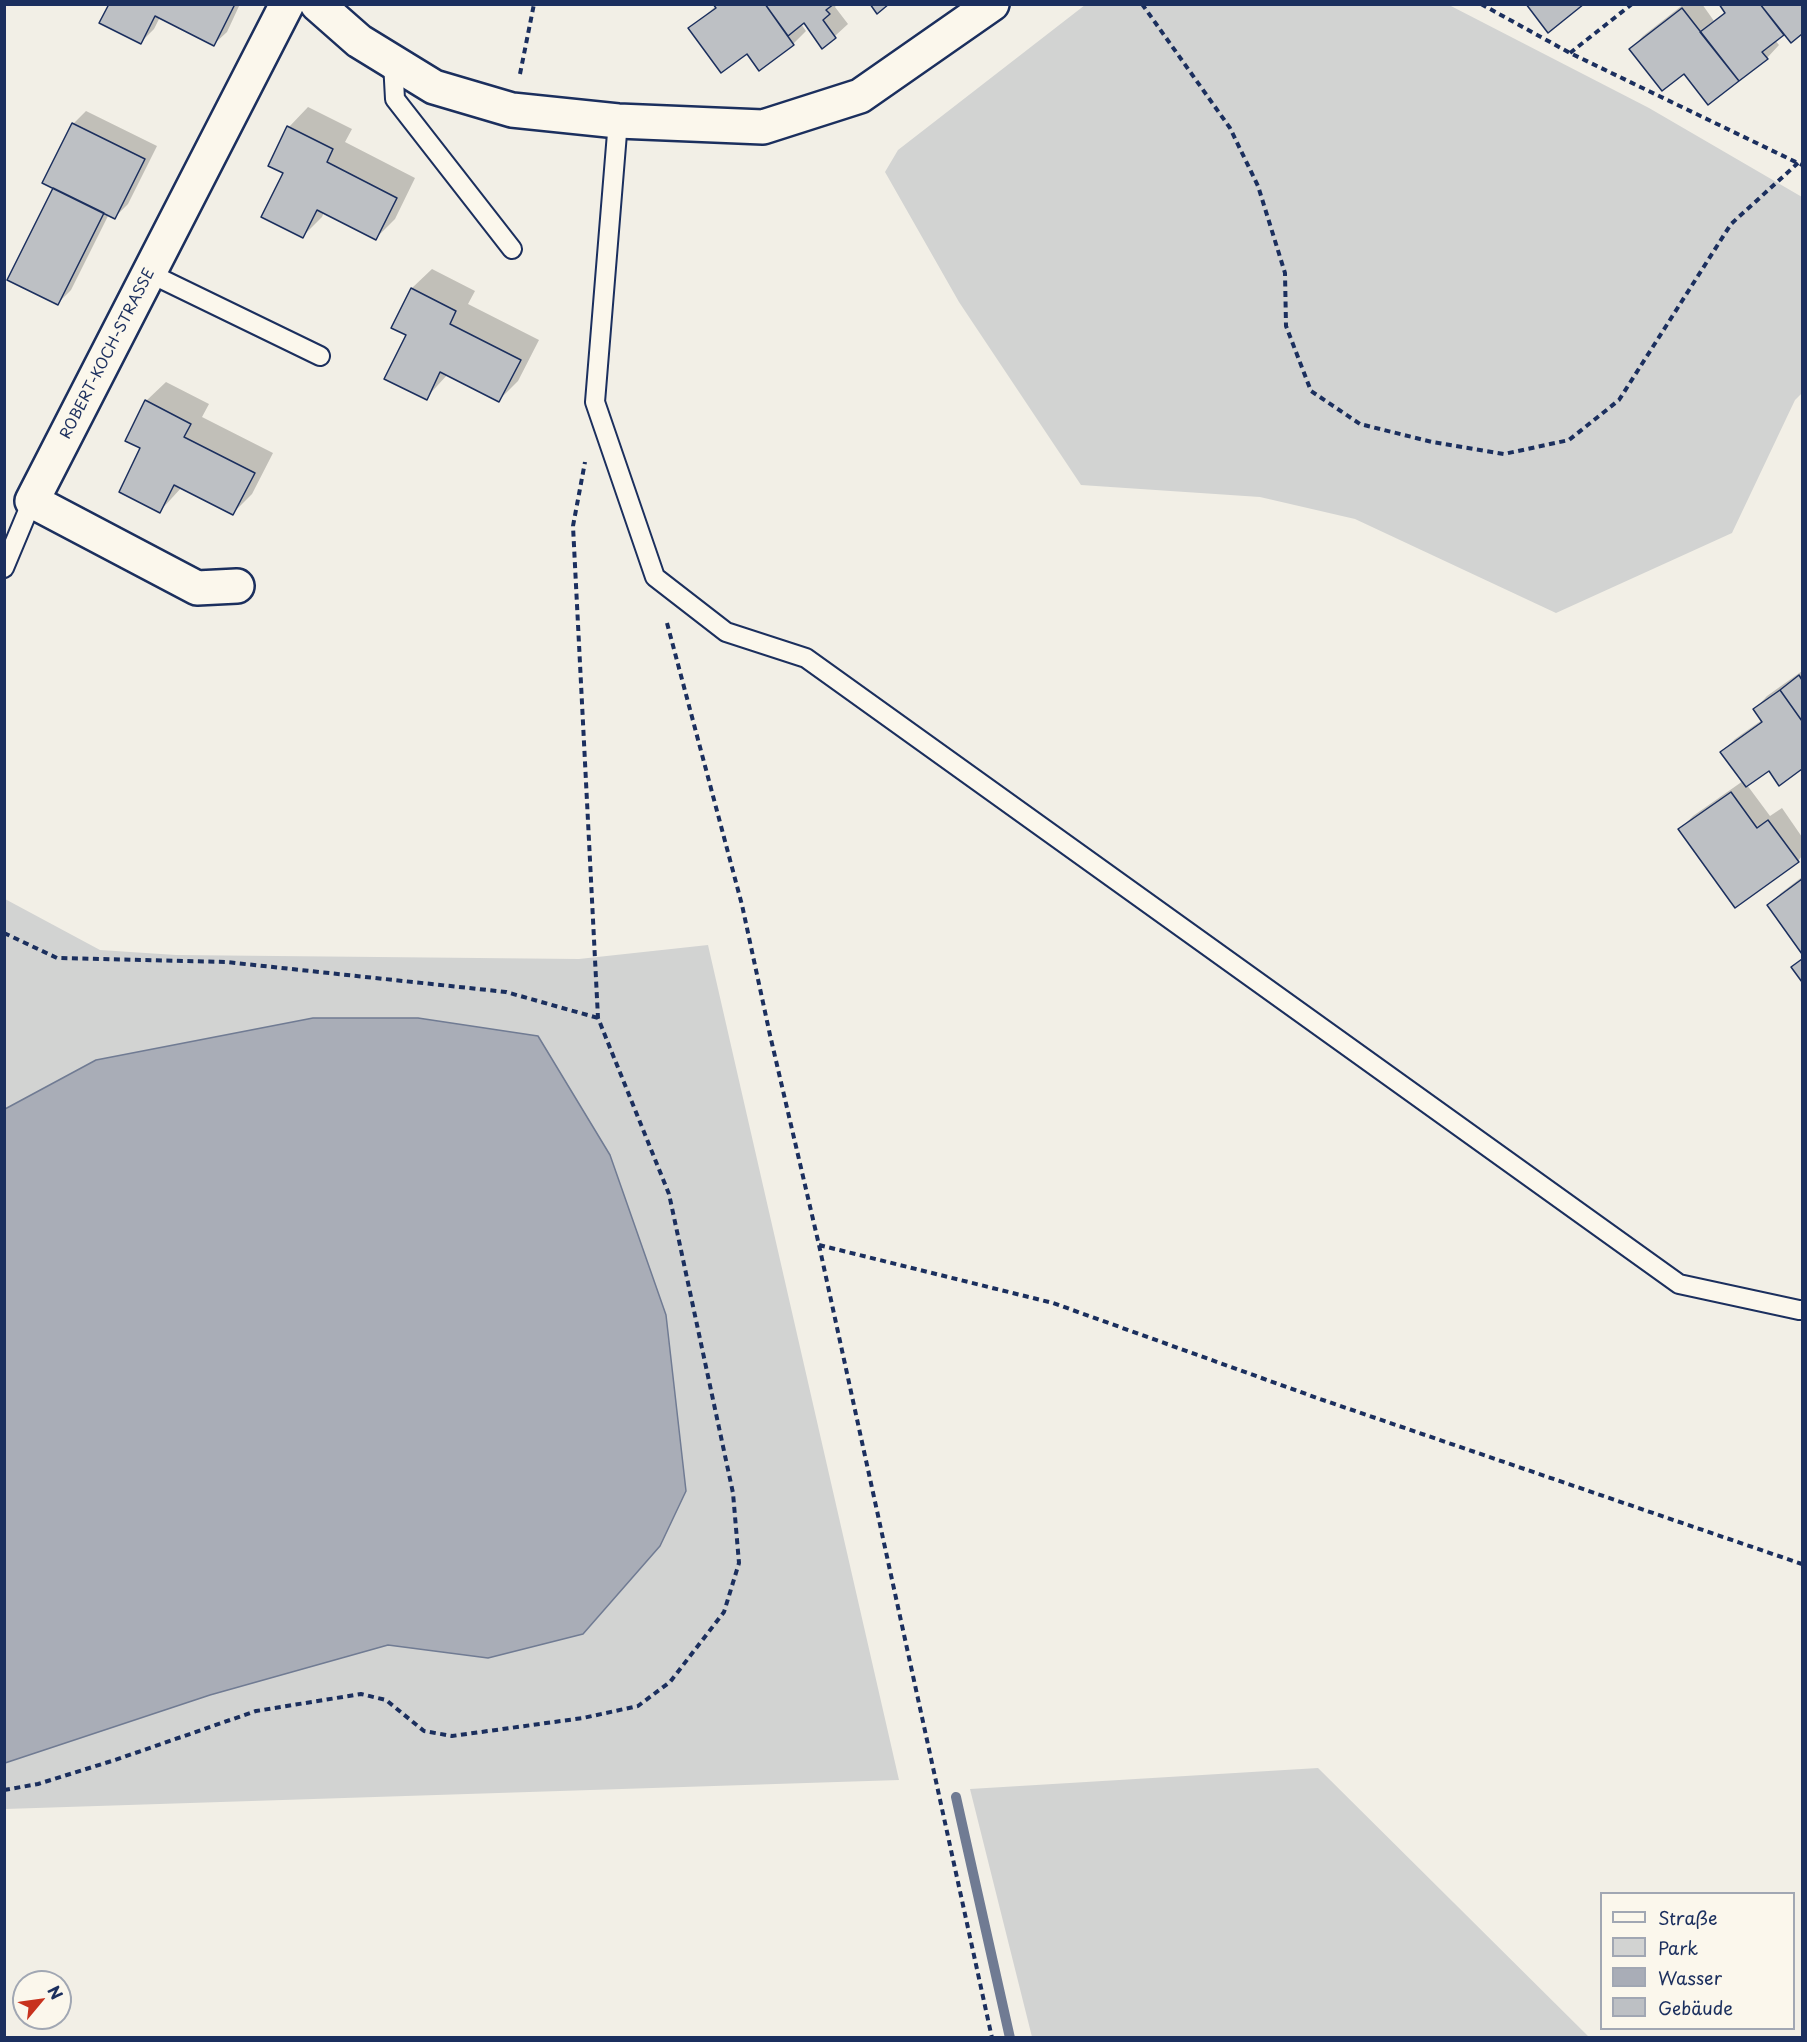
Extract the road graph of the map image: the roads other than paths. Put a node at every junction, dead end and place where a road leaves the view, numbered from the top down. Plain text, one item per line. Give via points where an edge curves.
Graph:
1 (287, 4) edge
2 (317, 4) edge
3 (992, 4) edge
4 (393, 62) junction
5 (618, 121) junction
6 (512, 249) dead end
7 (149, 273) junction
8 (320, 356) dead end
9 (32, 501) junction
10 (4, 568) edge
11 (237, 586) dead end
12 (1803, 1310) edge

1 - 7 street, ROBERT-KOCH-STRASSE
2 - 4 street via 359,41
3 - 5 street via 860,96 763,127
4 - 5 street via 434,87 513,110
4 - 6 lane via 395,99
5 - 12 lane via 595,402 655,577 726,632 806,658 1679,1284
7 - 8 lane
7 - 9 street, ROBERT-KOCH-STRASSE
9 - 10 lane
9 - 11 street via 197,588

